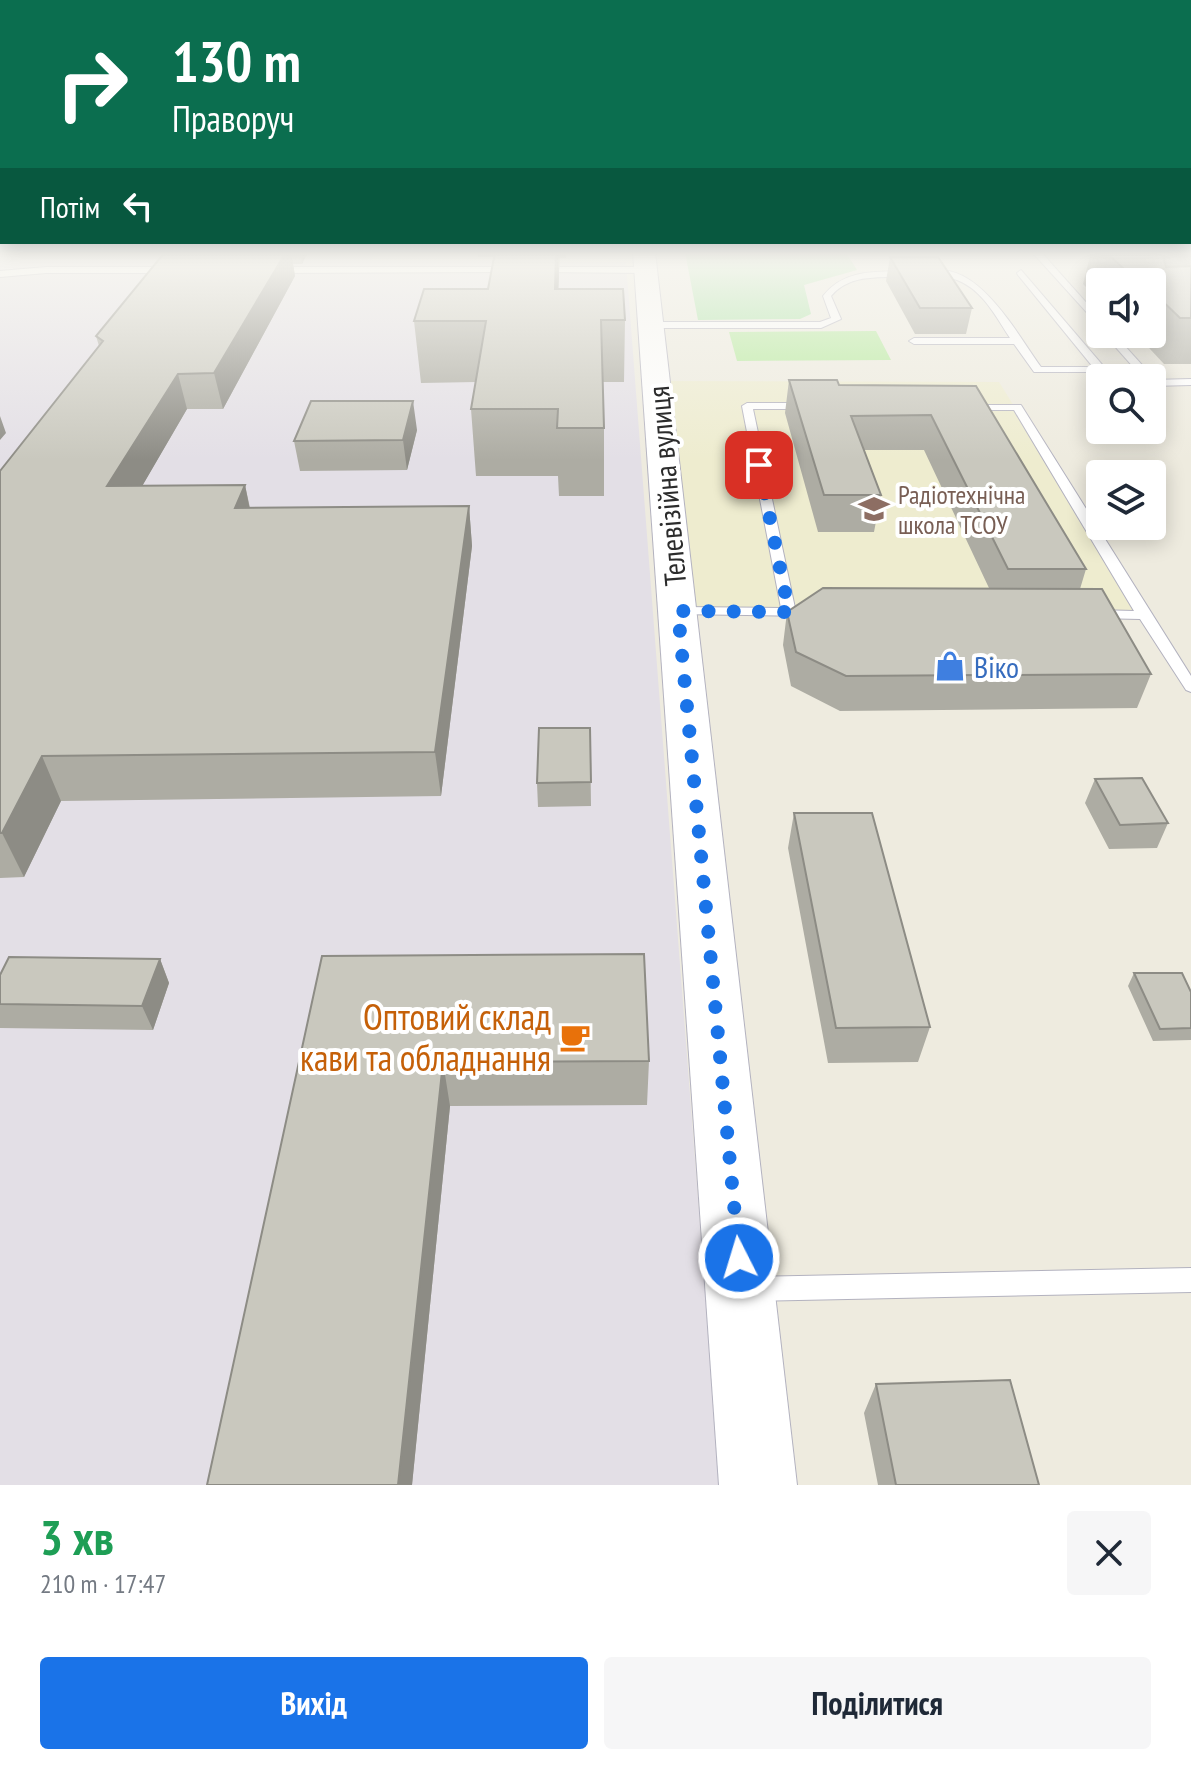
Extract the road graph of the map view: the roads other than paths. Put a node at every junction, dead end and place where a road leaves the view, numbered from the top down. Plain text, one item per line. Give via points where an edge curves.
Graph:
1 (650, 321) edge
2 (830, 321) edge
3 (1003, 321) edge
4 (1061, 321) edge
5 (650, 325) junction
6 (914, 341) dead end
7 (1017, 341) junction
8 (1121, 348) edge
9 (1136, 364) edge
10 (1191, 382) edge
11 (1166, 383) edge
12 (827, 406) edge
13 (953, 407) edge
14 (678, 611) junction
15 (789, 612) junction
16 (820, 612) edge
17 (1082, 614) edge
18 (1144, 615) junction
19 (1191, 687) edge
20 (1191, 1280) edge
21 (741, 1289) junction
22 (758, 1485) edge

1 - 5 street, Телевізійна вулиця
2 - 5 lane
3 - 7 lane
4 - 7 lane via 1101,370 1038,370
5 - 14 street, Телевізійна вулиця
6 - 7 lane
8 - 9 lane
10 - 11 lane
12 - 15 lane via 747,406
13 - 18 lane via 1017,407
14 - 15 lane
14 - 21 street, Телевізійна вулиця
15 - 16 lane
17 - 18 lane
18 - 19 lane
20 - 21 lane
21 - 22 street, Телевізійна вулиця

